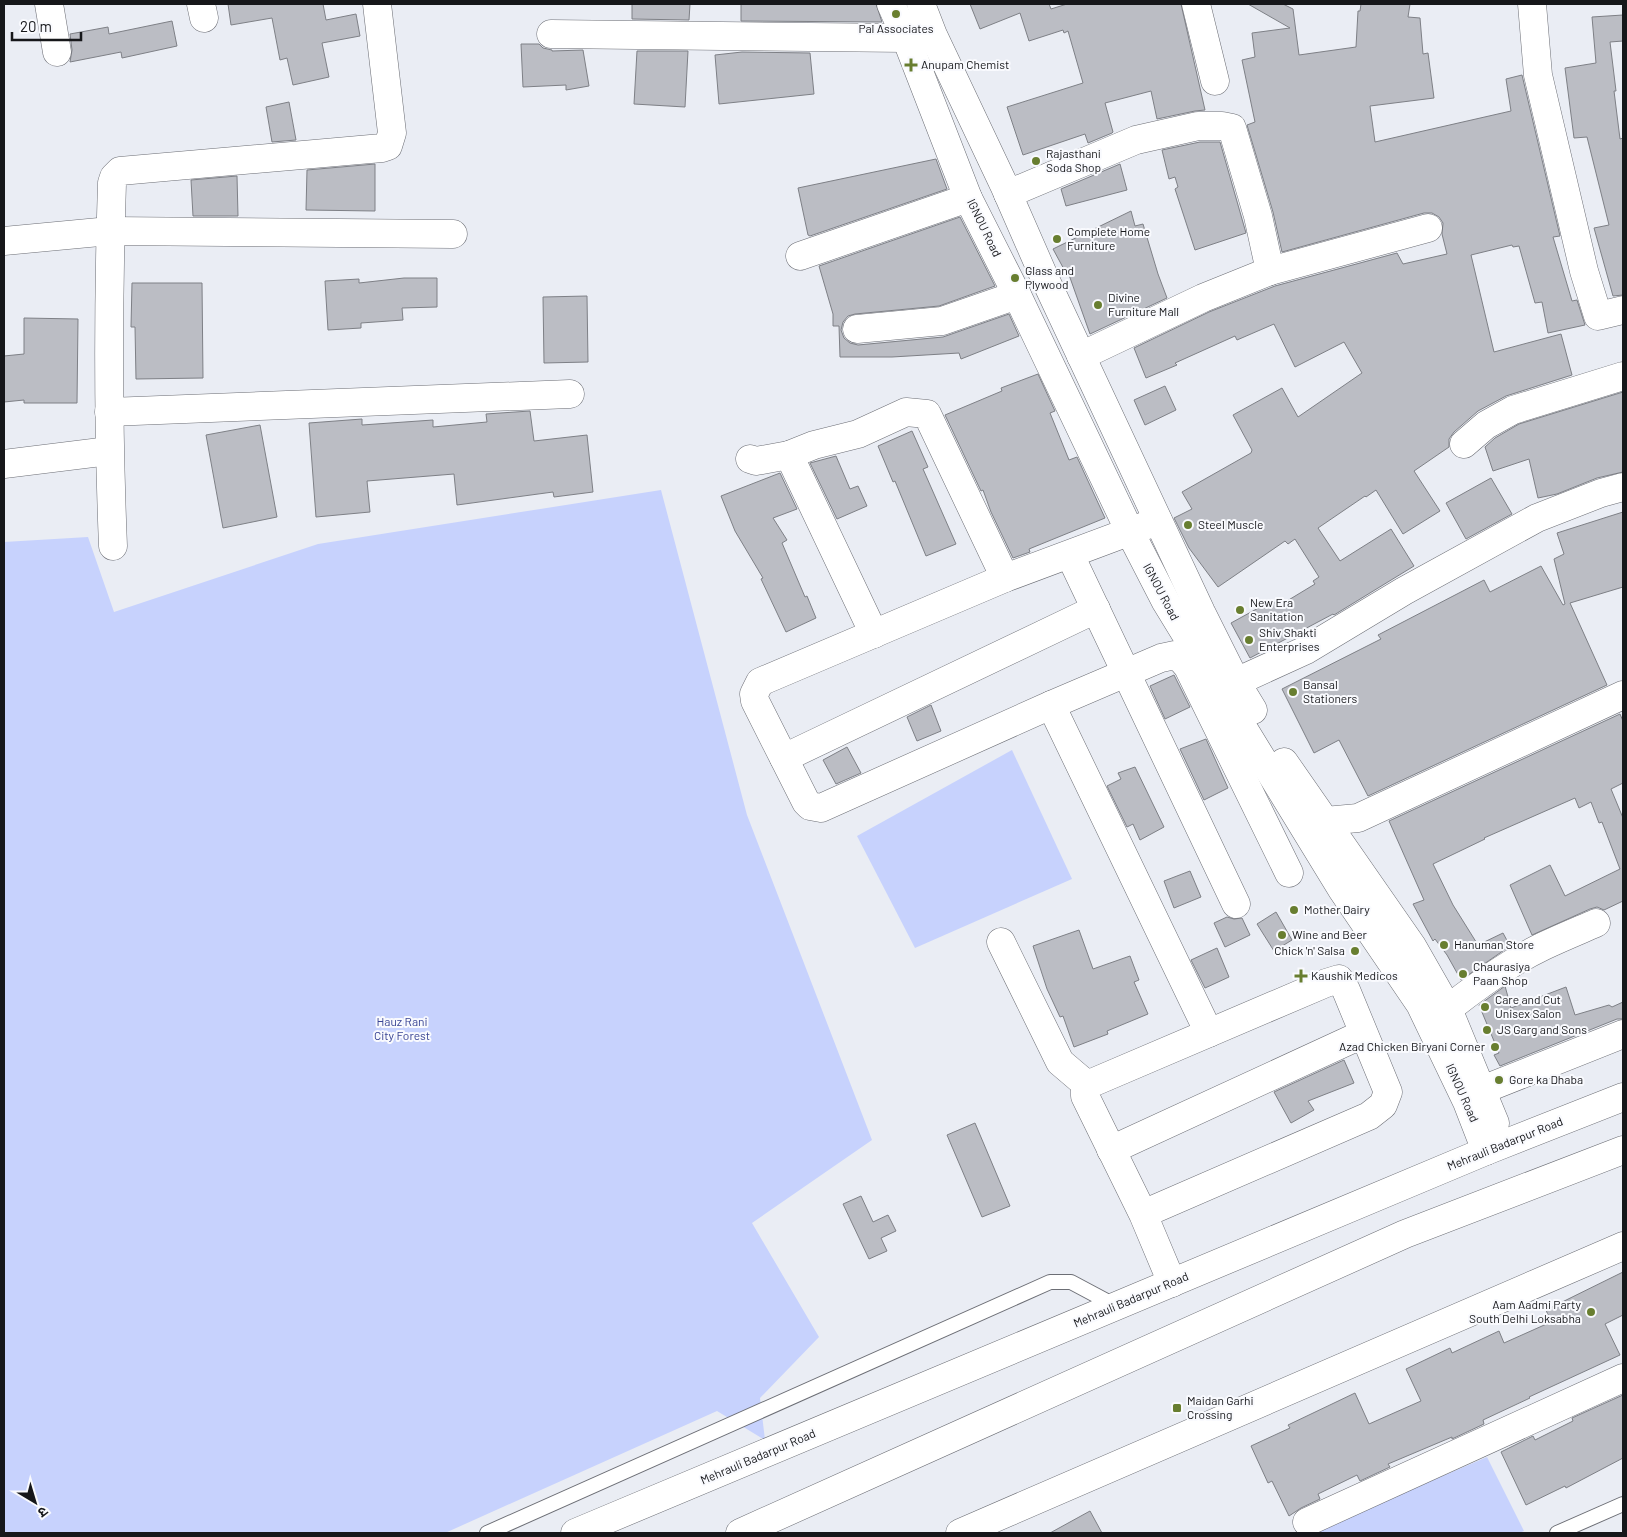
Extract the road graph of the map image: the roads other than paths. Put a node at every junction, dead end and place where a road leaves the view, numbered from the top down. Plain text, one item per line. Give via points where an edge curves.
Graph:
1 (49, 4) edge
2 (377, 4) edge
3 (891, 4) edge
4 (921, 4) edge
5 (1196, 4) edge
6 (1532, 4) edge
7 (551, 34) dead end
8 (906, 38) junction
9 (57, 52) dead end
10 (1215, 80) dead end
11 (1008, 194) junction
12 (968, 198) junction
13 (1428, 228) dead end
14 (110, 231) junction
15 (453, 234) dead end
16 (4, 241) edge
17 (800, 256) dead end
18 (1270, 271) junction
19 (1017, 295) junction
20 (1623, 310) edge
21 (857, 329) dead end
22 (1081, 356) junction
23 (1623, 376) edge
24 (570, 394) dead end
25 (109, 412) junction
26 (1464, 444) dead end
27 (110, 451) junction
28 (789, 455) junction
29 (750, 459) dead end
30 (4, 464) edge
31 (1623, 487) edge
32 (1158, 520) junction
33 (1130, 532) junction
34 (113, 546) dead end
35 (1070, 555) junction
36 (1005, 578) junction
37 (1096, 609) junction
38 (874, 634) junction
39 (1126, 673) junction
40 (1236, 682) junction
41 (1623, 695) edge
42 (1051, 704) junction
43 (784, 758) junction
44 (1325, 821) junction
45 (1289, 873) dead end
46 (1236, 904) dead end
47 (1596, 923) dead end
48 (1001, 942) dead end
49 (1448, 1009) junction
50 (1209, 1033) junction
51 (1363, 1034) junction
52 (1623, 1034) edge
53 (1087, 1085) junction
54 (1482, 1090) junction
55 (1623, 1097) edge
56 (1495, 1147) junction
57 (1111, 1150) junction
58 (1623, 1150) edge
59 (1143, 1214) junction
60 (1623, 1246) edge
61 (1172, 1283) junction
62 (1117, 1306) junction
63 (1623, 1378) edge
64 (1623, 1504) edge
65 (640, 1506) junction
66 (1307, 1522) dead end
67 (487, 1533) edge
68 (575, 1533) edge
69 (587, 1533) edge
70 (740, 1533) edge
71 (960, 1533) edge
72 (1557, 1533) edge

1 - 9 street
2 - 14 street via 392,133 388,146 120,171 112,183
3 - 8 street, IGNOU Road
4 - 11 street, IGNOU Road
5 - 10 street
6 - 20 street via 1538,76 1584,271 1598,316
7 - 8 street
8 - 12 street, IGNOU Road
11 - 18 street via 1136,140 1198,126 1232,128 1258,216
11 - 22 street, IGNOU Road
12 - 17 street
12 - 19 street, IGNOU Road
13 - 18 street
14 - 15 street
14 - 16 street
14 - 25 street
18 - 22 street via 1203,298
19 - 21 street via 942,321
19 - 33 street, IGNOU Road
22 - 32 street, IGNOU Road
23 - 26 street via 1513,410 1486,425
24 - 25 street
25 - 27 street
27 - 30 street
27 - 34 street
28 - 29 street via 756,461
28 - 36 street via 858,434 906,412 928,414
28 - 38 street
31 - 40 street via 1538,518 1404,591 1306,650
32 - 33 street
32 - 40 street, IGNOU Road
33 - 35 street
33 - 56 street, IGNOU Road via 1195,651 1341,888 1420,1004 1463,1094
35 - 36 street
35 - 37 street
36 - 38 street
37 - 39 street
37 - 43 street
38 - 43 street via 760,682 754,694 755,701
39 - 42 street
39 - 45 street via 1175,655 1188,667
39 - 46 street
40 - 44 street, IGNOU Road
41 - 44 street via 1358,818
42 - 43 street via 821,808 806,802
42 - 50 street
44 - 49 street, IGNOU Road via 1412,946
47 - 49 street via 1508,966
48 - 53 street via 1060,1062
49 - 54 street, IGNOU Road
50 - 51 street via 1339,979
50 - 53 street
51 - 57 street
51 - 59 street via 1388,1092 1383,1105 1369,1116
52 - 54 street
53 - 57 street via 1085,1096
54 - 56 street, IGNOU Road
55 - 56 street, Mehrauli Badarpur Road
56 - 61 street, Mehrauli Badarpur Road
57 - 59 street
58 - 70 street via 1405,1234
59 - 61 street
60 - 71 street
61 - 62 street, Mehrauli Badarpur Road
62 - 65 street, Mehrauli Badarpur Road
62 - 67 lane via 1071,1282 1050,1282
63 - 66 street
64 - 72 lane
65 - 68 street
65 - 69 street

